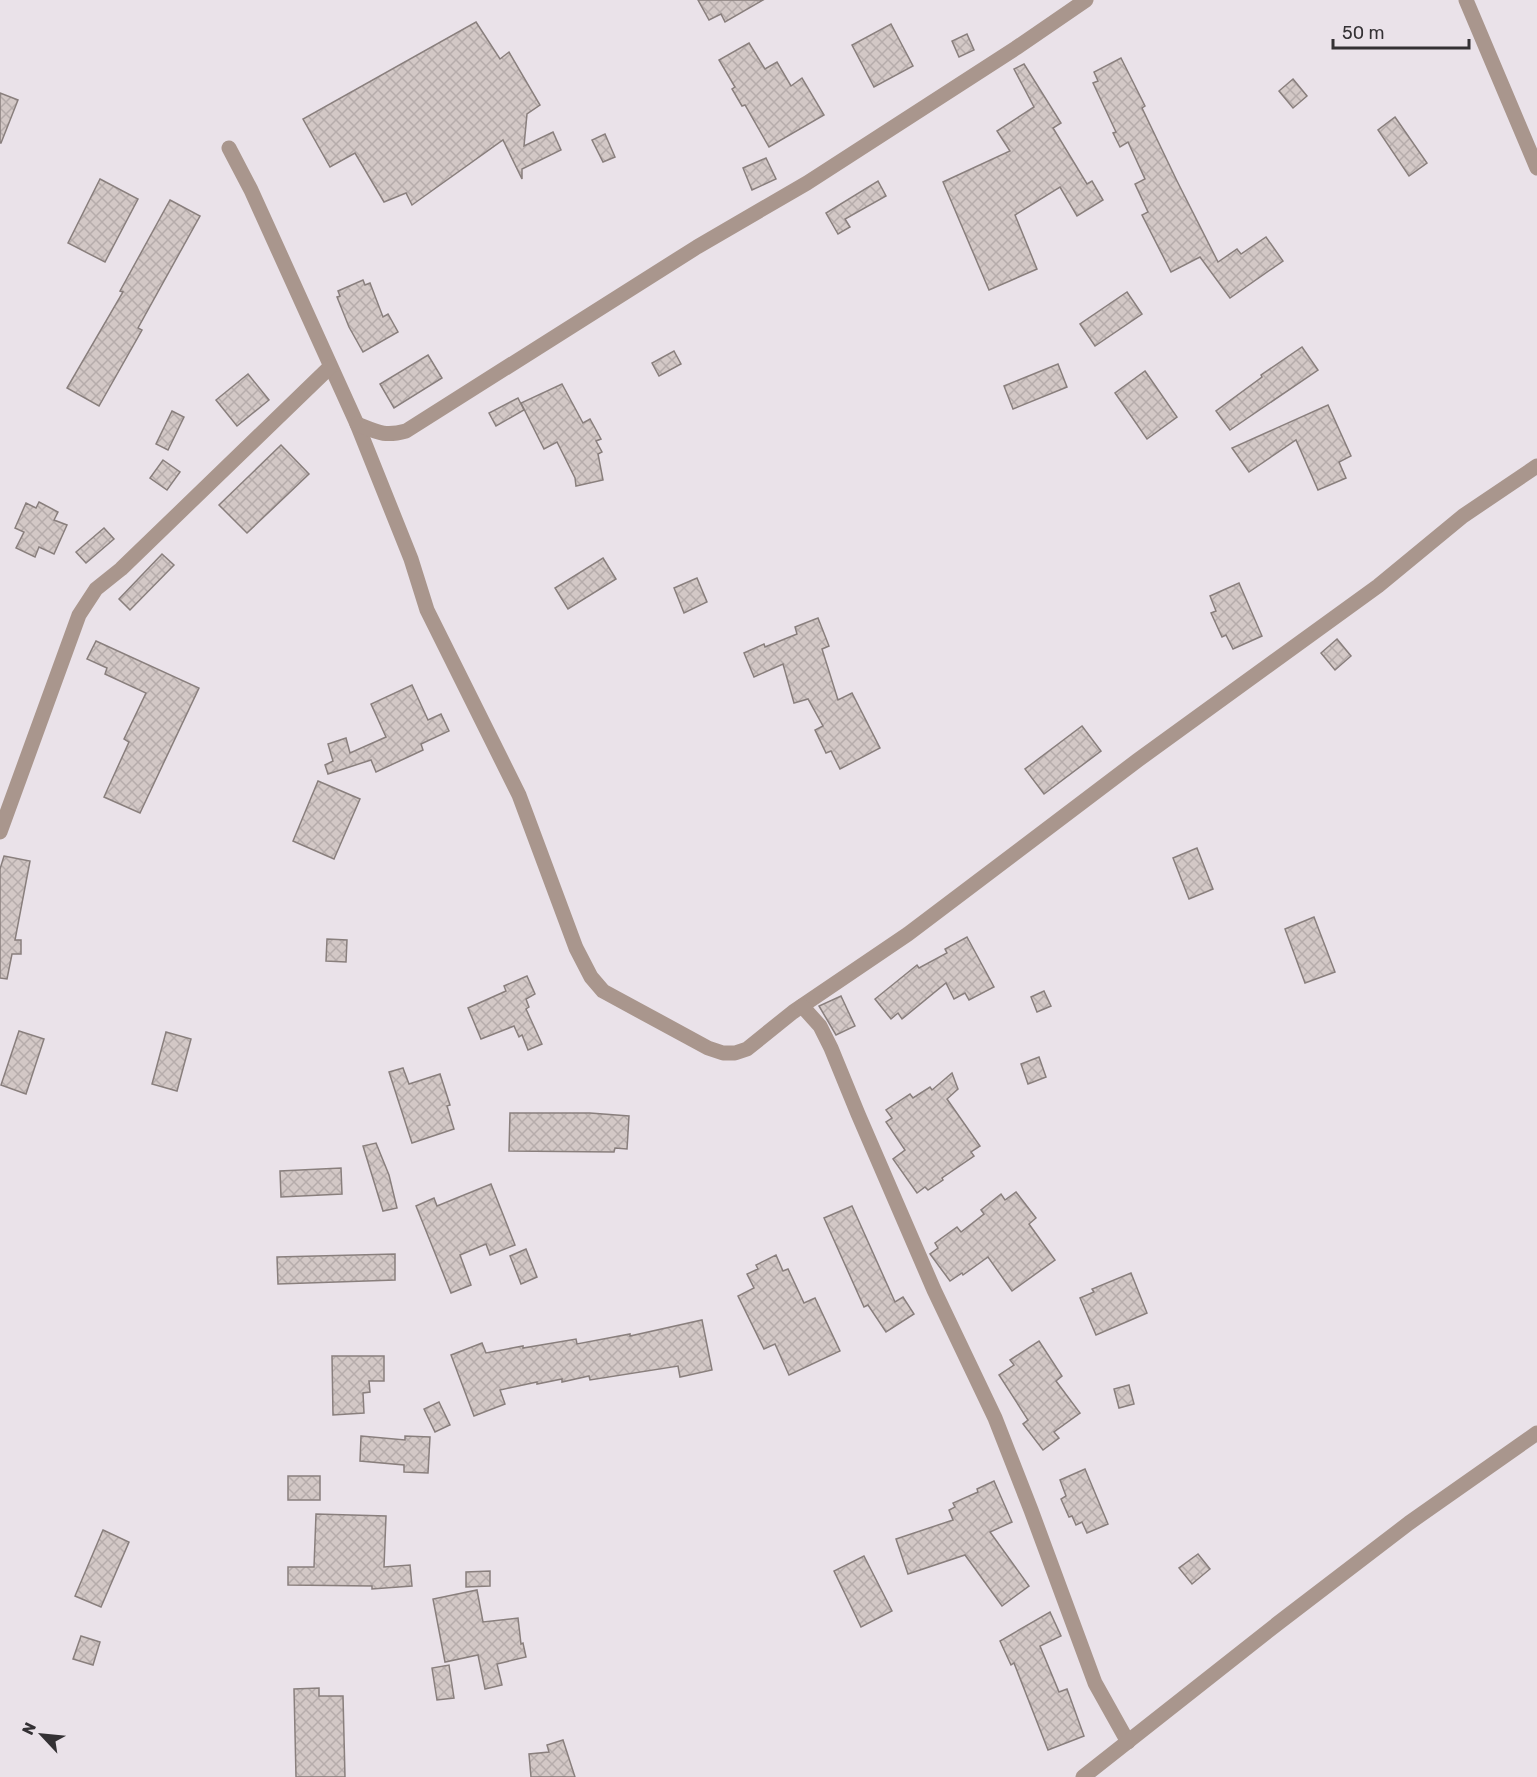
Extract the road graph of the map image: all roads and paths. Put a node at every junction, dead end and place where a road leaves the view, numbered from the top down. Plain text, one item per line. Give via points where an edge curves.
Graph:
1 (1086, 0) edge
2 (1466, 0) edge
3 (229, 148) dead end
4 (1537, 168) edge
5 (330, 367) junction
6 (357, 424) junction
7 (1537, 466) edge
8 (0, 832) edge
9 (802, 1006) junction
10 (1537, 1433) edge
11 (1128, 1742) junction
12 (1083, 1777) edge

1 - 6 street via 807,183 697,247 406,431 391,435
2 - 4 street
3 - 5 street
5 - 6 street
5 - 8 street via 96,589 79,615
6 - 9 street via 427,610 519,795 576,948 591,977 603,991 723,1053 747,1049
7 - 9 street via 1463,516 1378,586 908,934
9 - 11 street via 820,1026 831,1048 934,1290 995,1419 1095,1683
10 - 11 street via 1409,1523
11 - 12 street

